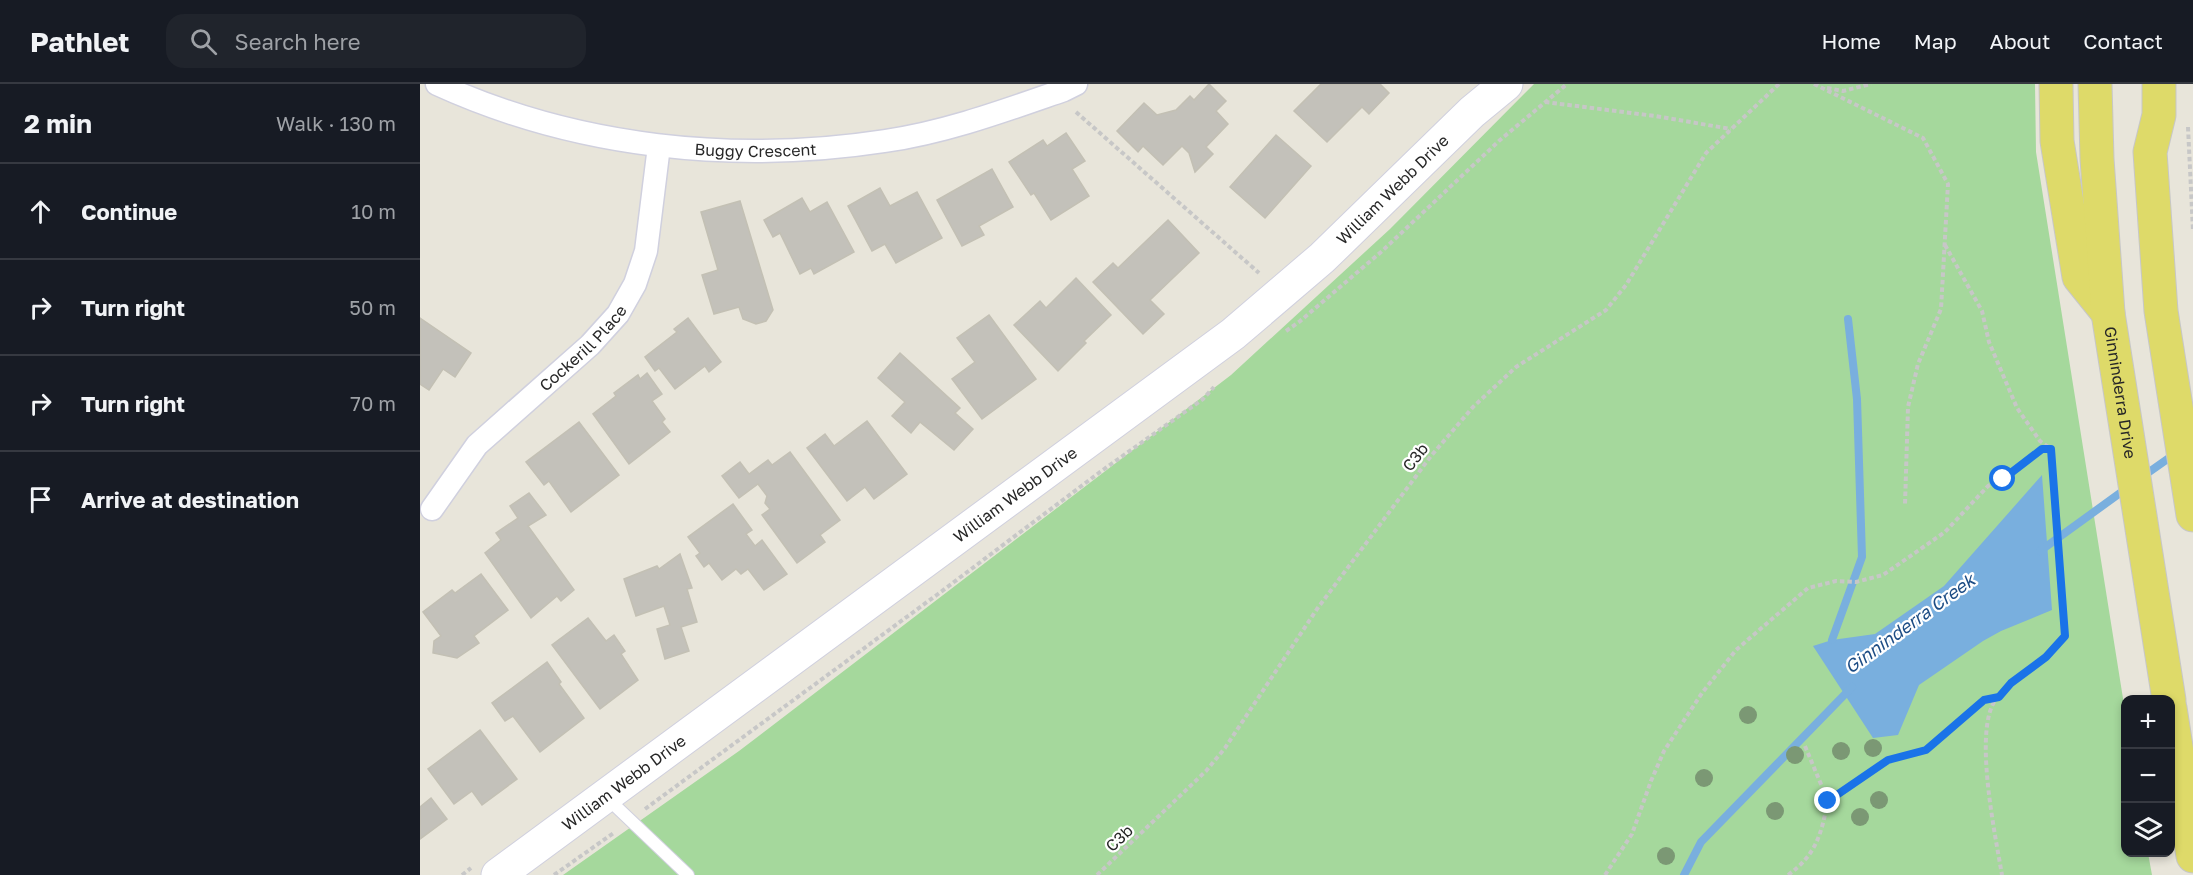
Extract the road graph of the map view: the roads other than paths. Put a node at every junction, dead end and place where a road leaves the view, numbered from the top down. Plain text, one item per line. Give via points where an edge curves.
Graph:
1 (437, 84) edge
2 (1506, 84) edge
3 (2056, 84) edge
4 (2095, 84) edge
5 (2144, 84) edge
6 (2159, 84) edge
7 (1070, 87) edge
8 (659, 146) junction
9 (2150, 152) junction
10 (2109, 316) junction
11 (432, 509) dead end
12 (2193, 515) edge
13 (2168, 695) edge
14 (2175, 740) edge
15 (606, 797) junction
16 (2193, 856) edge
17 (498, 875) edge
18 (688, 875) edge

1 - 8 street, Buggy Crescent via 564,129
2 - 15 main road, William Webb Drive via 1472,112 1322,258 1233,334
3 - 10 main road via 2057,141 2079,277
4 - 10 main road, Ginninderra Drive
5 - 9 main road via 2143,116
6 - 9 main road via 2159,115
7 - 8 street, Buggy Crescent via 975,121 887,141 750,152
8 - 11 street, Cockerill Place via 646,251 635,284 618,314 590,345 477,445
9 - 12 main road via 2161,311
10 - 13 main road, Ginninderra Drive
14 - 16 main road
15 - 17 main road, William Webb Drive
15 - 18 lane

